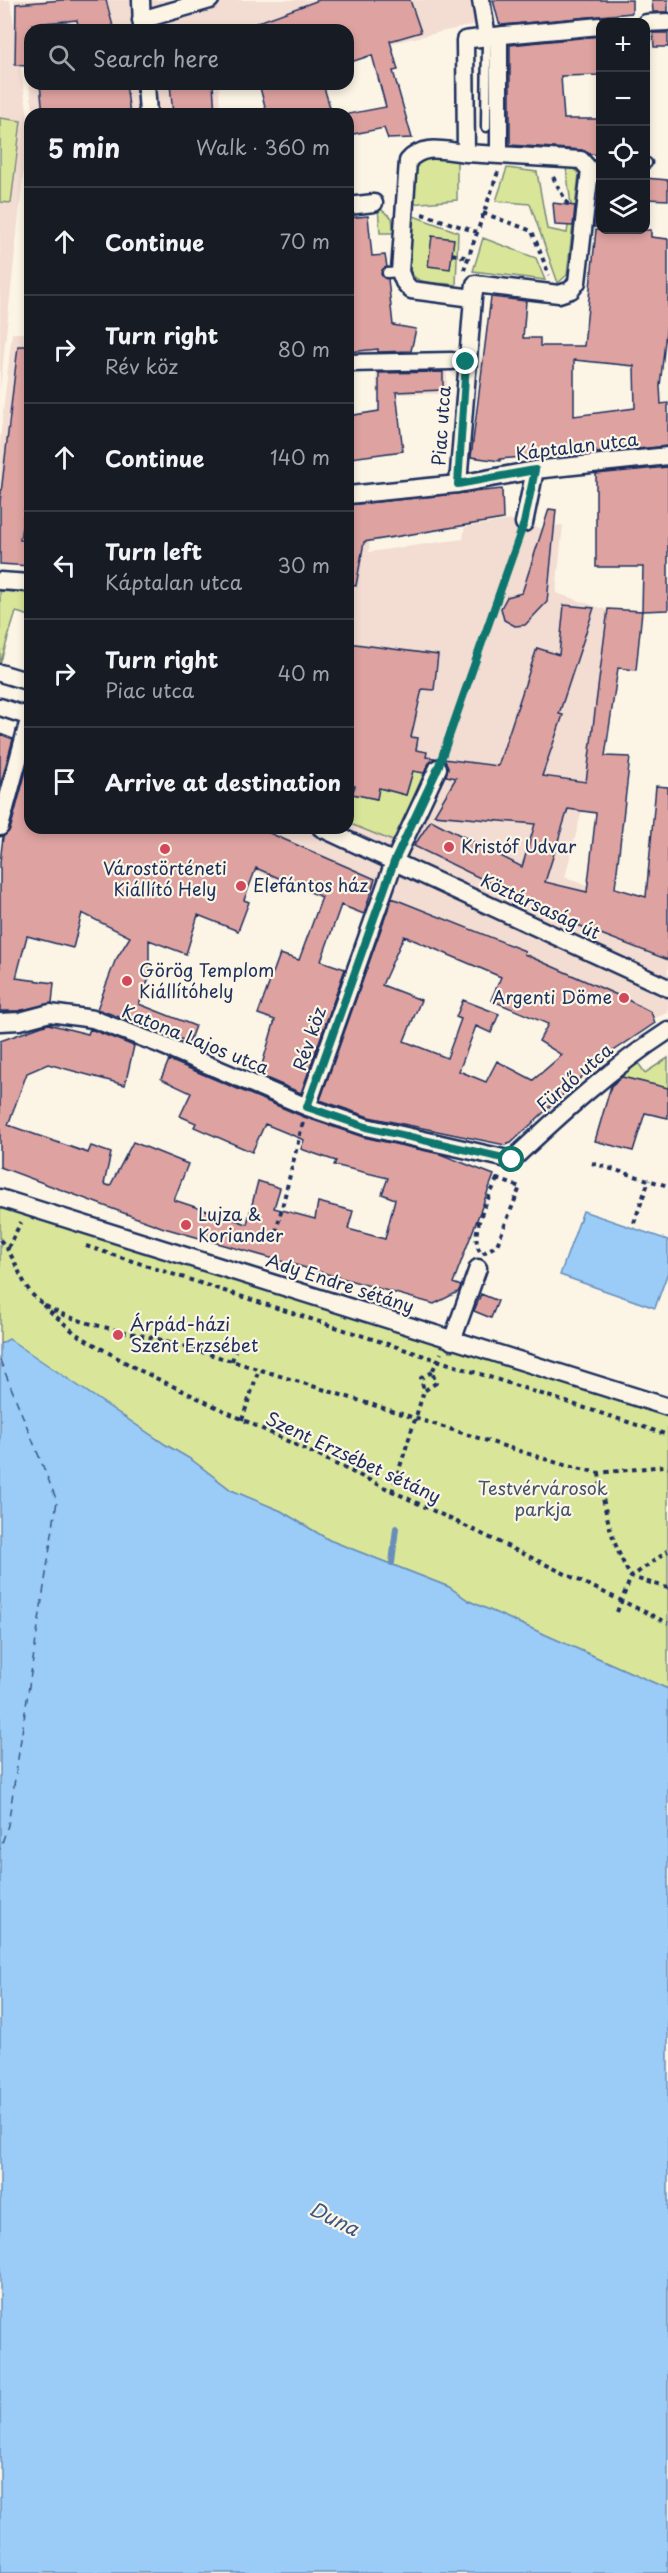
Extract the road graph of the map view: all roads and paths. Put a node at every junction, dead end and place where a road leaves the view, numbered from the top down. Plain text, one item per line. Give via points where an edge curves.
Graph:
1 (141, 0) edge
2 (210, 0) edge
3 (481, 0) edge
4 (668, 22) edge
5 (650, 23) edge
6 (142, 24) edge
7 (145, 24) edge
8 (596, 26) edge
9 (493, 36) junction
10 (146, 90) edge
11 (148, 108) edge
12 (486, 127) dead end
13 (466, 153) junction
14 (502, 154) junction
15 (594, 166) edge
16 (552, 173) dead end
17 (374, 204) dead end
18 (568, 205) dead end
19 (354, 206) edge
20 (404, 208) junction
21 (483, 213) junction
22 (477, 232) junction
23 (452, 254) dead end
24 (468, 258) junction
25 (471, 275) dead end
26 (555, 293) junction
27 (473, 298) junction
28 (452, 361) dead end
29 (354, 363) edge
30 (668, 456) edge
31 (535, 470) junction
32 (458, 484) junction
33 (354, 494) edge
34 (524, 523) joint
35 (0, 581) edge
36 (24, 582) edge
37 (0, 673) edge
38 (24, 680) edge
39 (0, 707) edge
40 (24, 715) edge
41 (24, 739) edge
42 (438, 768) joint
43 (0, 827) edge
44 (334, 834) edge
45 (394, 862) junction
46 (668, 988) edge
47 (0, 1022) edge
48 (668, 1031) edge
49 (307, 1107) junction
50 (512, 1160) joint
51 (592, 1163) dead end
52 (649, 1180) junction
53 (668, 1186) edge
54 (0, 1198) edge
55 (10, 1221) dead end
56 (634, 1223) dead end
57 (276, 1232) dead end
58 (475, 1237) joint
59 (0, 1240) edge
60 (77, 1243) dead end
61 (8, 1248) junction
62 (477, 1268) dead end
63 (38, 1301) junction
64 (452, 1341) junction
65 (236, 1351) dead end
66 (232, 1361) junction
67 (437, 1361) junction
68 (259, 1369) junction
69 (432, 1372) junction
70 (424, 1392) junction
71 (668, 1407) edge
72 (416, 1418) junction
73 (242, 1420) junction
74 (668, 1434) edge
75 (667, 1468) edge
76 (599, 1473) junction
77 (392, 1492) junction
78 (668, 1551) edge
79 (631, 1577) junction
80 (668, 1588) edge
81 (622, 1600) junction
82 (616, 1612) dead end
83 (668, 1623) edge

1 - 6 street
2 - 7 street
3 - 9 street
4 - 5 street
8 - 9 street
9 - 12 lane
9 - 13 street via 465,40
9 - 14 street
10 - 11 street
13 - 14 street
13 - 20 street via 416,151 408,161
14 - 15 street via 581,160
14 - 21 path
15 - 26 street via 590,171 577,282 571,290
16 - 18 path
17 - 19 street
20 - 22 path
20 - 27 street via 394,273 411,290
21 - 22 path
21 - 26 path via 532,231
22 - 24 path
23 - 24 path
24 - 25 path via 463,274
26 - 27 street via 475,284
27 - 32 street, Piac utca
28 - 29 street
30 - 31 street, Káptalan utca
31 - 32 street, Káptalan utca
31 - 34 street
32 - 33 street, Káptalan utca
34 - 42 path
35 - 36 street
37 - 38 street
39 - 40 street
41 - 43 street
42 - 45 street, Rév köz
44 - 45 street, Köztársaság út
45 - 46 street, Köztársaság út
45 - 49 street, Rév köz
47 - 49 street, Katona Lajos utca via 50,1013 93,1019
48 - 50 street, Fürdő utca via 590,1088
49 - 50 street, Katona Lajos utca via 366,1127
49 - 57 path
51 - 52 path
52 - 53 path
52 - 56 path
54 - 64 street, Ady Endre sétány
55 - 61 path via 20,1227
58 - 58 path via 482,1254 497,1245 520,1187 497,1179
59 - 61 path
60 - 67 path
61 - 63 path
62 - 64 street
63 - 66 path via 66,1316
63 - 73 path, Szent Erzsébet sétány via 76,1334 136,1369
64 - 67 path
64 - 71 street, Ady Endre sétány
65 - 66 path
66 - 68 path
67 - 69 path
67 - 74 path
68 - 72 path
68 - 73 path
69 - 70 path via 436,1383
69 - 70 path via 421,1378
70 - 72 path
72 - 76 path
72 - 77 path
73 - 77 path, Szent Erzsébet sétány
75 - 76 path
76 - 79 path via 604,1509 619,1557
77 - 81 path, Szent Erzsébet sétány
78 - 79 path
79 - 80 path
79 - 81 path
81 - 82 path
81 - 83 path, Szent Erzsébet sétány

